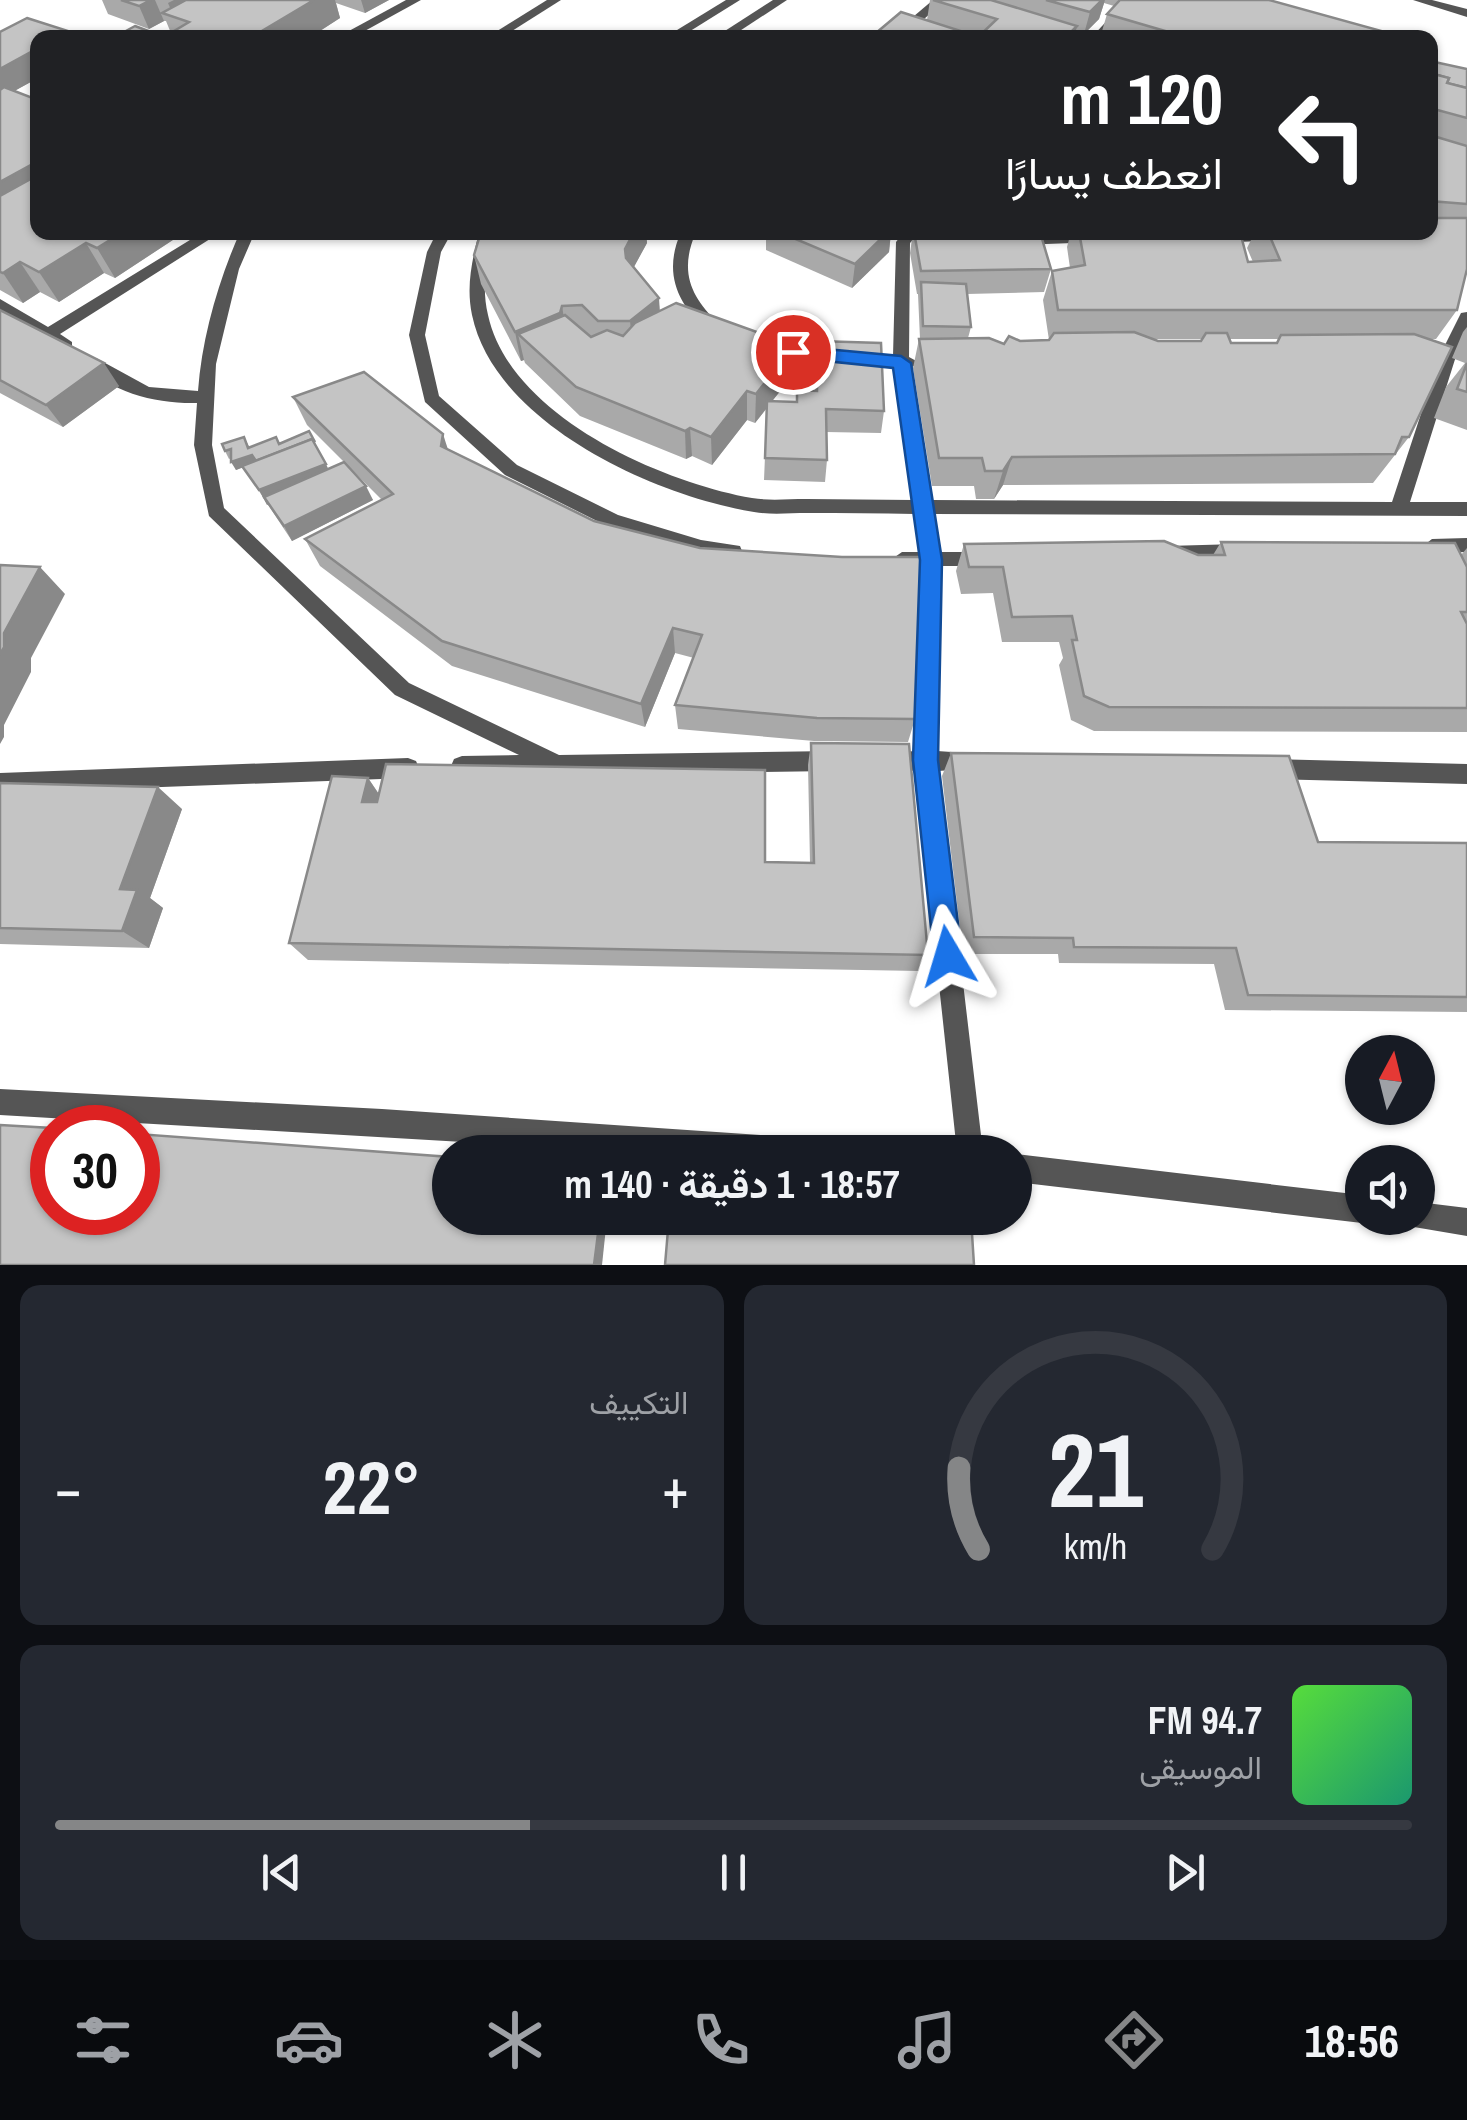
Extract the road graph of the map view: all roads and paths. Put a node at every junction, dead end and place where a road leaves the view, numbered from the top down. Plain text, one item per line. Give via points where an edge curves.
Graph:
1 (238, 0) edge
2 (414, 0) edge
3 (555, 0) edge
4 (734, 0) edge
5 (781, 0) edge
6 (937, 0) edge
7 (1132, 0) edge
8 (1419, 0) edge
9 (954, 7) edge
10 (1467, 13) edge
11 (180, 30) edge
12 (357, 30) edge
13 (505, 30) edge
14 (683, 30) edge
15 (733, 30) edge
16 (903, 30) edge
17 (1104, 30) edge
18 (201, 240) edge
19 (244, 240) edge
20 (441, 240) edge
21 (482, 240) edge
22 (685, 240) edge
23 (908, 240) edge
24 (0, 304) edge
25 (1467, 318) edge
26 (48, 334) junction
27 (1430, 353) edge
28 (1449, 353) junction
29 (911, 363) junction
30 (206, 396) junction
31 (922, 508) junction
32 (1467, 509) edge
33 (1400, 510) junction
34 (1467, 545) edge
35 (1408, 547) edge
36 (1248, 551) edge
37 (758, 553) edge
38 (1149, 554) edge
39 (1010, 558) edge
40 (873, 559) edge
41 (931, 560) junction
42 (926, 760) junction
43 (1003, 762) edge
44 (558, 763) junction
45 (1235, 768) edge
46 (1467, 774) edge
47 (0, 783) edge
48 (0, 1102) edge
49 (571, 1135) edge
50 (968, 1135) edge
51 (1032, 1170) edge
52 (1345, 1207) edge
53 (1435, 1218) edge
54 (1467, 1222) edge

1 - 11 street
2 - 12 street
3 - 13 street
4 - 14 street
5 - 15 street
6 - 9 street
6 - 16 street
7 - 17 street
8 - 10 street
18 - 26 street
19 - 30 street via 231,268
20 - 37 street via 417,335 431,398 511,470 612,520 700,547
21 - 31 street via 473,292 484,336 521,392 608,455 674,486 756,506
22 - 29 street via 680,272 686,302 716,332 757,349
23 - 29 street
24 - 26 street
25 - 28 street
26 - 30 street via 134,391 161,398
27 - 28 street
28 - 33 street
29 - 31 street
30 - 44 street via 203,445 215,510 402,689
31 - 33 street
31 - 41 street
32 - 33 street
34 - 35 street
36 - 38 street
39 - 41 street
40 - 41 street
41 - 42 street
42 - 43 street
42 - 44 street
42 - 50 street
44 - 47 street
45 - 46 street
48 - 49 street
51 - 52 street
53 - 54 street

